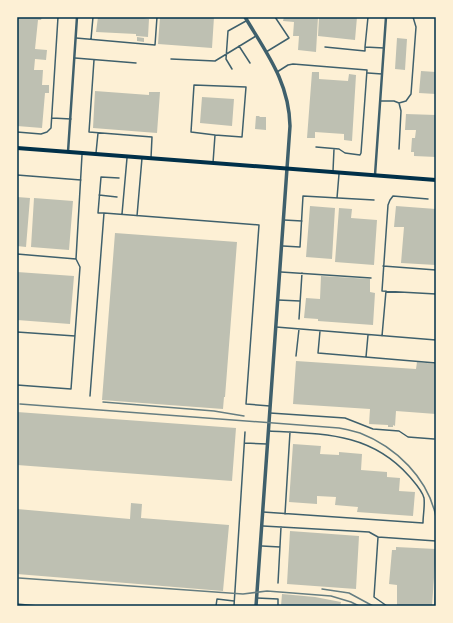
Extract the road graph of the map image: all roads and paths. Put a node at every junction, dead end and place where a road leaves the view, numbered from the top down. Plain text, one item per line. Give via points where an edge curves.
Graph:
1 (58, 17) edge
2 (77, 17) edge
3 (93, 17) edge
4 (157, 17) edge
5 (275, 17) edge
6 (368, 17) edge
7 (386, 17) edge
8 (413, 17) edge
9 (246, 19) edge
10 (256, 36) junction
11 (76, 38) junction
12 (91, 39) junction
13 (240, 46) junction
14 (365, 46) junction
15 (325, 47) dead end
16 (384, 48) junction
17 (266, 52) junction
18 (226, 55) junction
19 (75, 58) junction
20 (170, 59) dead end
21 (94, 60) junction
22 (136, 63) dead end
23 (250, 63) dead end
24 (232, 69) dead end
25 (277, 72) junction
26 (367, 73) junction
27 (382, 74) junction
28 (380, 101) junction
29 (399, 103) junction
30 (52, 118) junction
31 (70, 119) junction
32 (17, 132) edge
33 (98, 132) junction
34 (215, 135) junction
35 (316, 147) dead end
36 (17, 148) edge
37 (334, 149) junction
38 (399, 149) dead end
39 (68, 152) junction
40 (82, 153) junction
41 (96, 154) junction
42 (127, 156) junction
43 (142, 157) junction
44 (151, 158) junction
45 (213, 163) junction
46 (286, 169) junction
47 (333, 172) junction
48 (339, 172) junction
49 (17, 174) edge
50 (375, 175) junction
51 (119, 178) dead end
52 (81, 180) junction
53 (436, 180) edge
54 (99, 195) junction
55 (117, 197) dead end
56 (337, 198) junction
57 (428, 199) dead end
58 (374, 200) dead end
59 (104, 213) junction
60 (122, 215) junction
61 (137, 216) junction
62 (283, 220) junction
63 (302, 221) junction
64 (281, 246) junction
65 (17, 254) edge
66 (76, 259) junction
67 (383, 266) junction
68 (436, 270) edge
69 (279, 272) junction
70 (302, 273) junction
71 (371, 278) dead end
72 (386, 291) junction
73 (436, 294) edge
74 (277, 300) junction
75 (300, 302) junction
76 (299, 319) dead end
77 (276, 327) junction
78 (299, 329) junction
79 (320, 331) junction
80 (17, 332) edge
81 (368, 335) junction
82 (75, 336) junction
83 (382, 336) junction
84 (436, 340) edge
85 (296, 356) dead end
86 (366, 357) junction
87 (436, 363) edge
88 (17, 385) edge
89 (90, 396) dead end
90 (270, 406) junction
91 (270, 413) junction
92 (268, 430) junction
93 (245, 432) dead end
94 (290, 432) junction
95 (434, 439) dead end
96 (244, 443) junction
97 (267, 444) junction
98 (263, 512) junction
99 (285, 514) junction
100 (262, 526) junction
101 (281, 527) junction
102 (378, 537) junction
103 (436, 541) edge
104 (260, 546) junction
105 (280, 547) junction
106 (278, 583) dead end
107 (257, 598) junction
108 (234, 601) junction
109 (17, 604) edge
110 (38, 606) edge
111 (216, 606) edge
112 (234, 606) edge
113 (256, 606) edge
114 (278, 606) edge
115 (387, 606) edge

1 - 30 lane
2 - 11 street
3 - 12 lane
4 - 12 lane via 154,45
5 - 17 lane via 289,38
6 - 14 lane
7 - 16 street
8 - 29 lane via 416,27 411,94 406,101
9 - 10 street
9 - 18 lane via 228,31
10 - 13 lane
10 - 17 street
11 - 12 lane
11 - 19 street
13 - 18 lane
13 - 23 lane
14 - 15 lane via 365,51
14 - 16 lane
16 - 27 street
17 - 25 street
18 - 20 lane via 215,62
18 - 24 lane
19 - 21 lane
19 - 31 street
21 - 22 lane
21 - 33 lane via 89,132
25 - 26 lane via 293,64 368,70
25 - 46 street via 290,112
26 - 27 lane
26 - 37 lane via 361,153 345,153
27 - 28 street
28 - 29 lane
28 - 50 street
29 - 38 lane via 402,111
30 - 31 lane
30 - 32 lane via 51,128 47,132
31 - 39 street
33 - 41 lane
33 - 44 lane via 152,137
34 - 34 lane via 242,137 246,87 194,85 191,132
34 - 45 lane
35 - 37 lane
36 - 39 main road
37 - 47 lane
39 - 40 main road
40 - 41 main road
40 - 52 lane
41 - 42 main road
42 - 43 main road
42 - 60 lane
43 - 44 main road
43 - 61 lane
44 - 45 main road
45 - 46 main road
46 - 47 main road
46 - 62 street
47 - 48 main road
48 - 50 main road
48 - 56 lane
49 - 52 lane
50 - 53 main road
51 - 54 lane via 101,177
52 - 66 lane
54 - 55 lane
54 - 59 lane via 98,213
56 - 58 lane
56 - 63 lane via 303,196
57 - 67 lane via 394,196 390,200
59 - 60 lane
59 - 89 lane
60 - 61 lane
61 - 90 lane via 259,225 246,404
62 - 63 lane
62 - 64 street
63 - 64 lane via 300,247
64 - 69 street
65 - 66 lane
66 - 82 lane via 80,267
67 - 68 lane
67 - 72 lane via 382,291
69 - 70 lane
69 - 74 street
70 - 71 lane
70 - 75 lane
72 - 73 lane
72 - 83 lane
74 - 75 lane
74 - 77 street
75 - 76 lane
77 - 78 lane
77 - 90 street
78 - 79 lane
78 - 85 lane
79 - 81 lane
79 - 86 lane via 318,353
80 - 82 lane
81 - 83 lane
81 - 86 lane
82 - 88 lane via 71,390
83 - 84 lane
86 - 87 lane
90 - 91 street
91 - 92 street
91 - 95 lane via 345,418 373,429 399,431 408,437
92 - 94 lane
92 - 97 street
93 - 96 lane
94 - 99 lane
94 - 99 lane via 338,436 362,442 378,450 403,469 424,499 422,523
96 - 97 lane
96 - 108 lane
97 - 98 street
98 - 99 lane
98 - 100 street
100 - 101 lane
100 - 104 street
101 - 102 lane via 369,532
101 - 105 lane
102 - 103 lane
102 - 115 lane via 374,598
104 - 105 lane
104 - 107 street
105 - 106 lane
107 - 113 street
107 - 114 lane via 278,599
108 - 111 lane via 217,599
108 - 112 lane
109 - 110 lane

